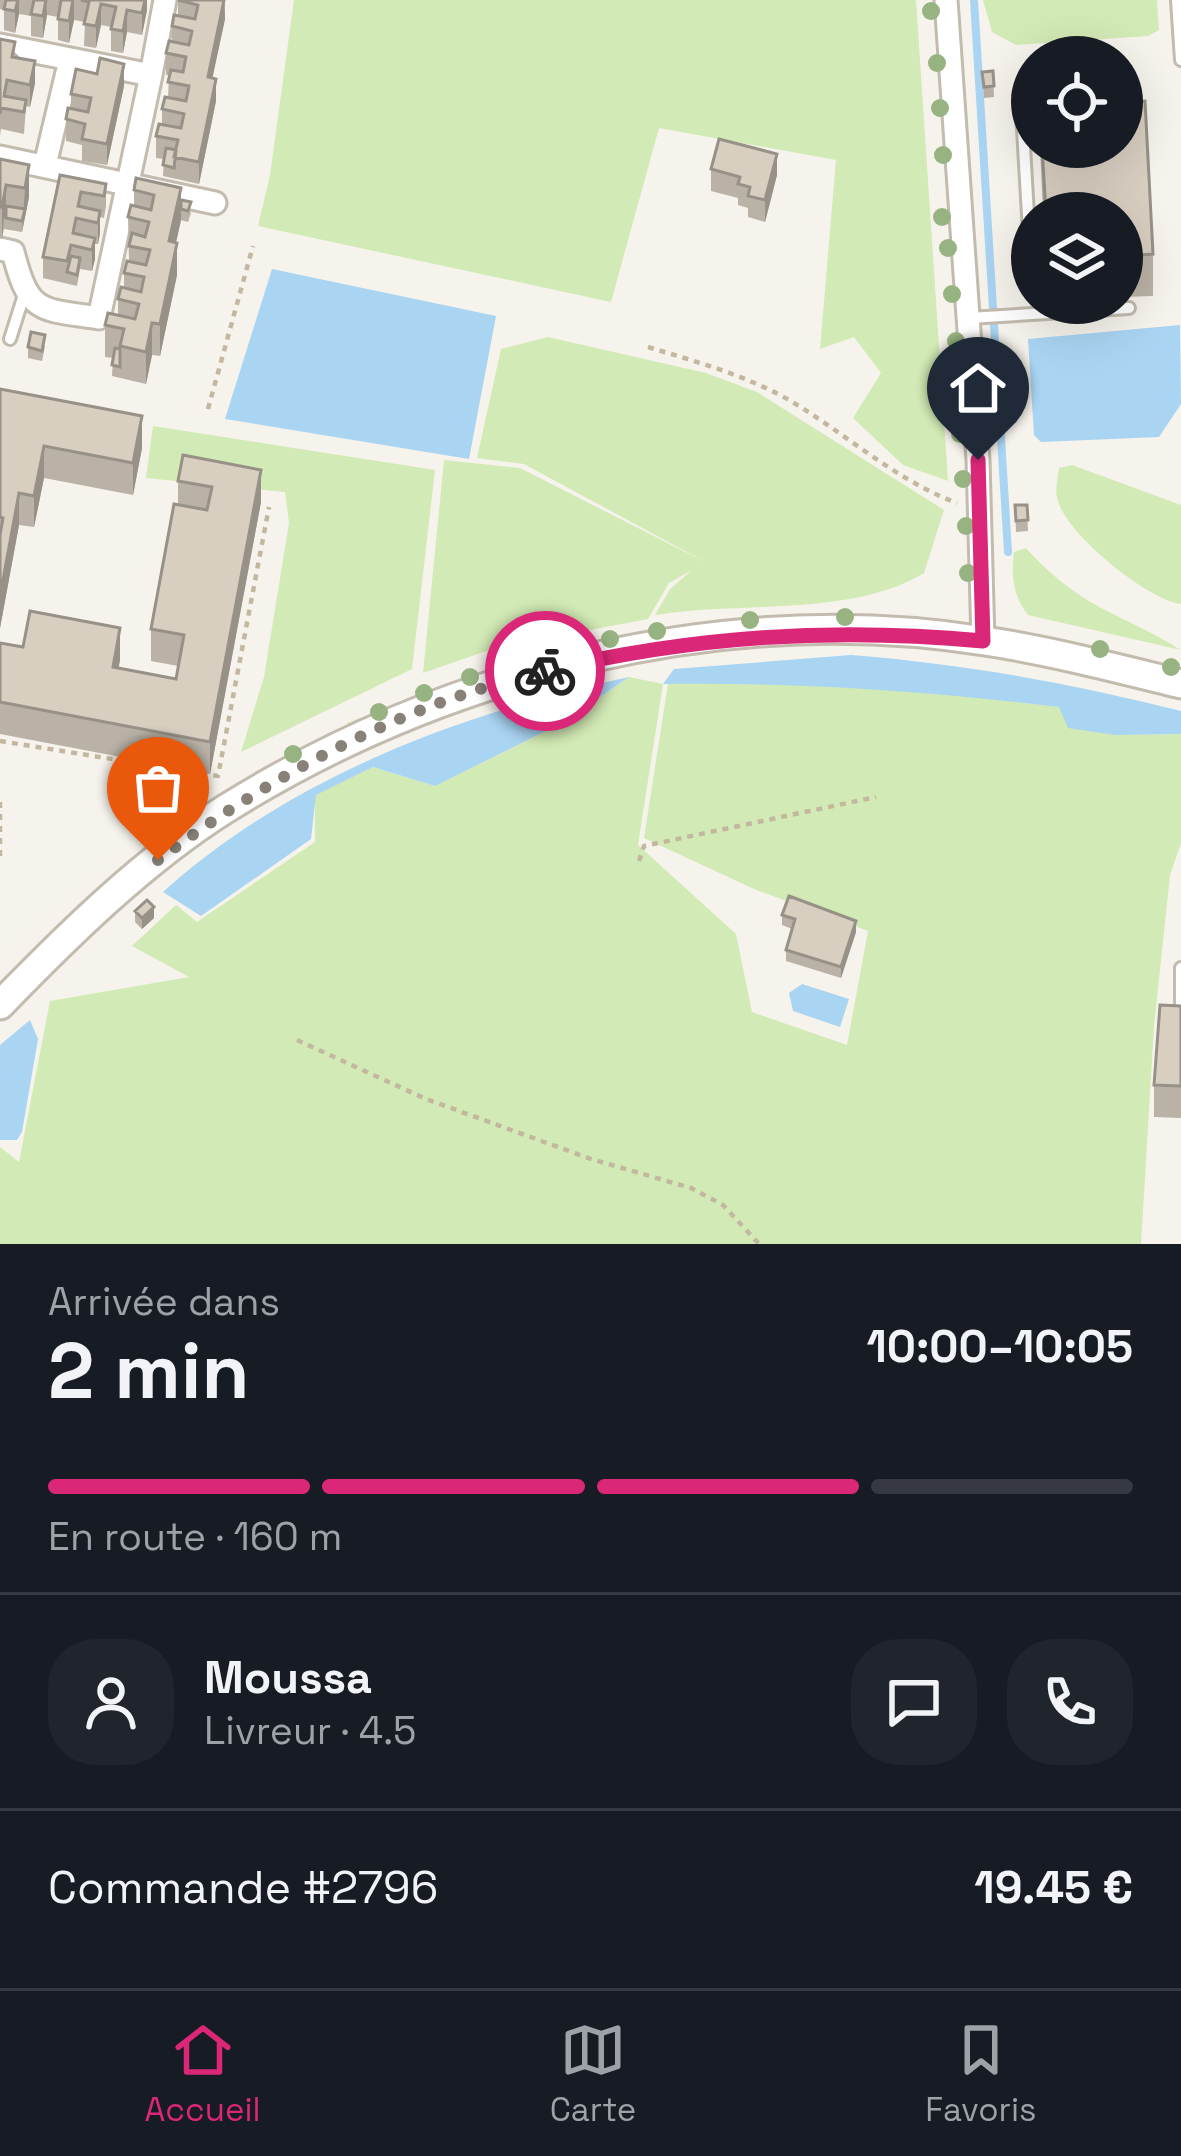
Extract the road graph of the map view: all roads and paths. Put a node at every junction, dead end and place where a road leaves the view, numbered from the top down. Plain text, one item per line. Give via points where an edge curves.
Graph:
1 (165, 0) edge
2 (946, 0) edge
3 (1177, 0) edge
4 (0, 45) edge
5 (70, 60) junction
6 (1181, 60) edge
7 (151, 75) junction
8 (0, 158) edge
9 (45, 165) junction
10 (129, 185) junction
11 (215, 203) dead end
12 (253, 246) dead end
13 (0, 249) edge
14 (24, 295) junction
15 (1011, 312) edge
16 (966, 318) junction
17 (10, 339) dead end
18 (648, 347) dead end
19 (208, 409) dead end
20 (957, 503) dead end
21 (269, 507) dead end
22 (983, 641) junction
23 (1181, 684) edge
24 (0, 741) edge
25 (876, 797) dead end
26 (0, 802) edge
27 (0, 859) edge
28 (639, 861) dead end
29 (1181, 968) edge
30 (0, 1005) edge
31 (1181, 1008) edge
32 (297, 1040) dead end
33 (759, 1244) edge

1 - 7 street
2 - 16 street
3 - 6 lane
4 - 5 street
5 - 7 street
5 - 9 street
7 - 10 street
8 - 9 street
9 - 10 street
10 - 11 street
10 - 14 street via 99,318 39,308
12 - 19 path
13 - 14 street via 13,252
14 - 17 lane
15 - 16 lane
16 - 22 street
18 - 20 path via 740,375
21 - 24 path via 218,776
22 - 23 street
22 - 30 street via 844,631 703,640 604,656 454,698 380,727 224,810
25 - 28 path via 687,834 644,846
26 - 27 path
29 - 31 lane
32 - 33 path via 426,1100 691,1188 723,1204

